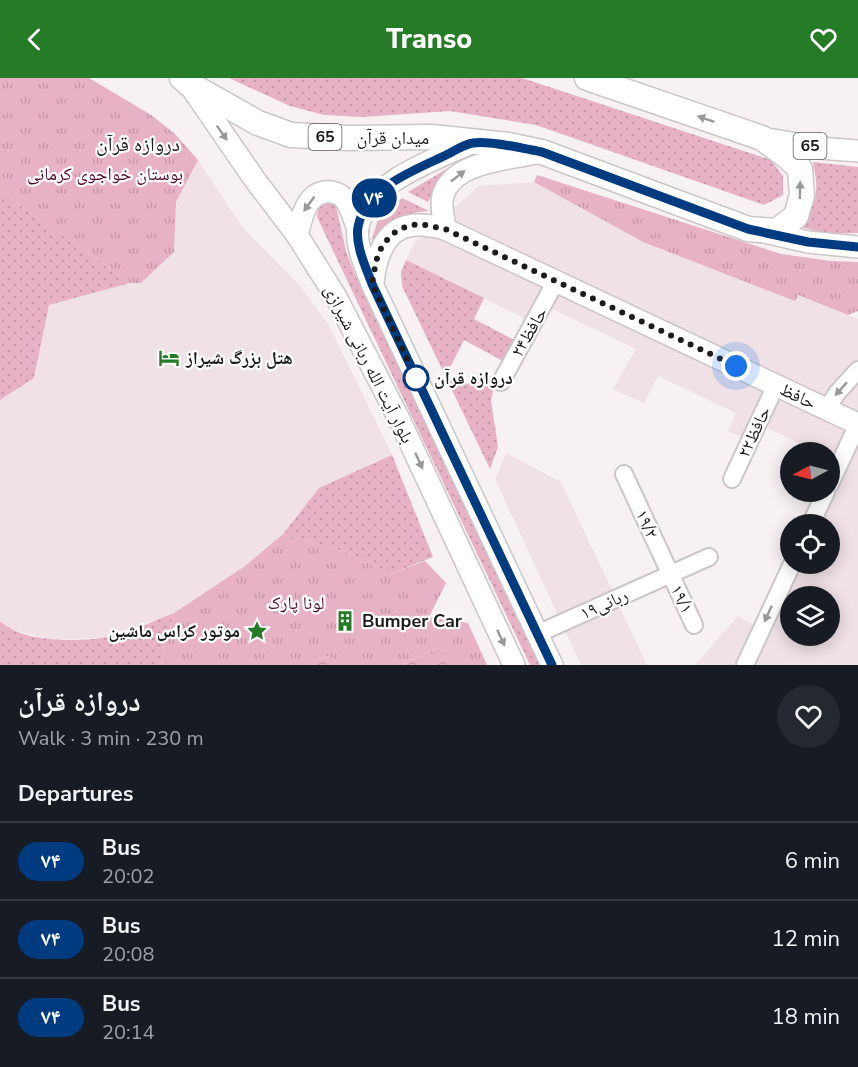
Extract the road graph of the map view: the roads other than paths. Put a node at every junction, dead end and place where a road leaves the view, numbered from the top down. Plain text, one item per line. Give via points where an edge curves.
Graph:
1 (587, 78) edge
2 (185, 81) edge
3 (762, 138) junction
4 (474, 142) junction
5 (858, 151) edge
6 (542, 152) junction
7 (358, 228) junction
8 (445, 229) junction
9 (748, 229) junction
10 (297, 234) junction
11 (858, 247) edge
12 (556, 281) junction
13 (372, 284) junction
14 (858, 370) edge
15 (501, 382) dead end
16 (776, 385) junction
17 (826, 409) junction
18 (858, 424) edge
19 (840, 463) edge
20 (624, 474) dead end
21 (732, 479) dead end
22 (709, 557) dead end
23 (670, 574) junction
24 (787, 574) edge
25 (694, 625) dead end
26 (537, 634) junction
27 (514, 665) edge
28 (552, 665) edge
29 (745, 665) edge

3 -> 1 highway, 65
2 - 4 highway, میدان قرآن / 65 via 258,123 291,135 432,137
2 -> 10 main road, بلوار آیت الله ربانی شیرازی
3 - 5 main road, 65
9 -> 3 highway, 65 via 777,231 796,216 802,195 800,169
4 - 6 highway, میدان قرآن / 65
4 - 7 main road via 387,187 367,204
8 -> 6 main road via 443,196 459,173
6 - 9 highway, میدان قرآن / 65
7 -> 10 main road, بلوار آیت الله ربانی شیرازی via 346,200 337,193 326,192 309,201
7 - 13 main road, بلوار آیت الله ربانی شیرازی via 360,252
8 - 12 main road, حافظ
8 - 13 main road, حافظ via 420,224 392,234 376,261
9 - 11 main road, 65 via 808,242
10 -> 27 main road, بلوار آیت الله ربانی شیرازی via 336,297 399,419
12 - 15 street, حافظ۲۴
12 - 16 main road, حافظ
13 - 26 main road, بلوار آیت الله ربانی شیرازی
14 -> 17 street
16 - 17 main road, حافظ
16 - 21 street, حافظ۲۲
17 - 18 main road, حافظ
18 - 19 street
20 - 23 street, ۱۹/۲
22 - 23 street, ربانی۱۹
23 - 25 street, ۱۹/۱
23 - 26 street, ربانی۱۹
24 -> 29 street
26 - 28 main road, بلوار آیت الله ربانی شیرازی

